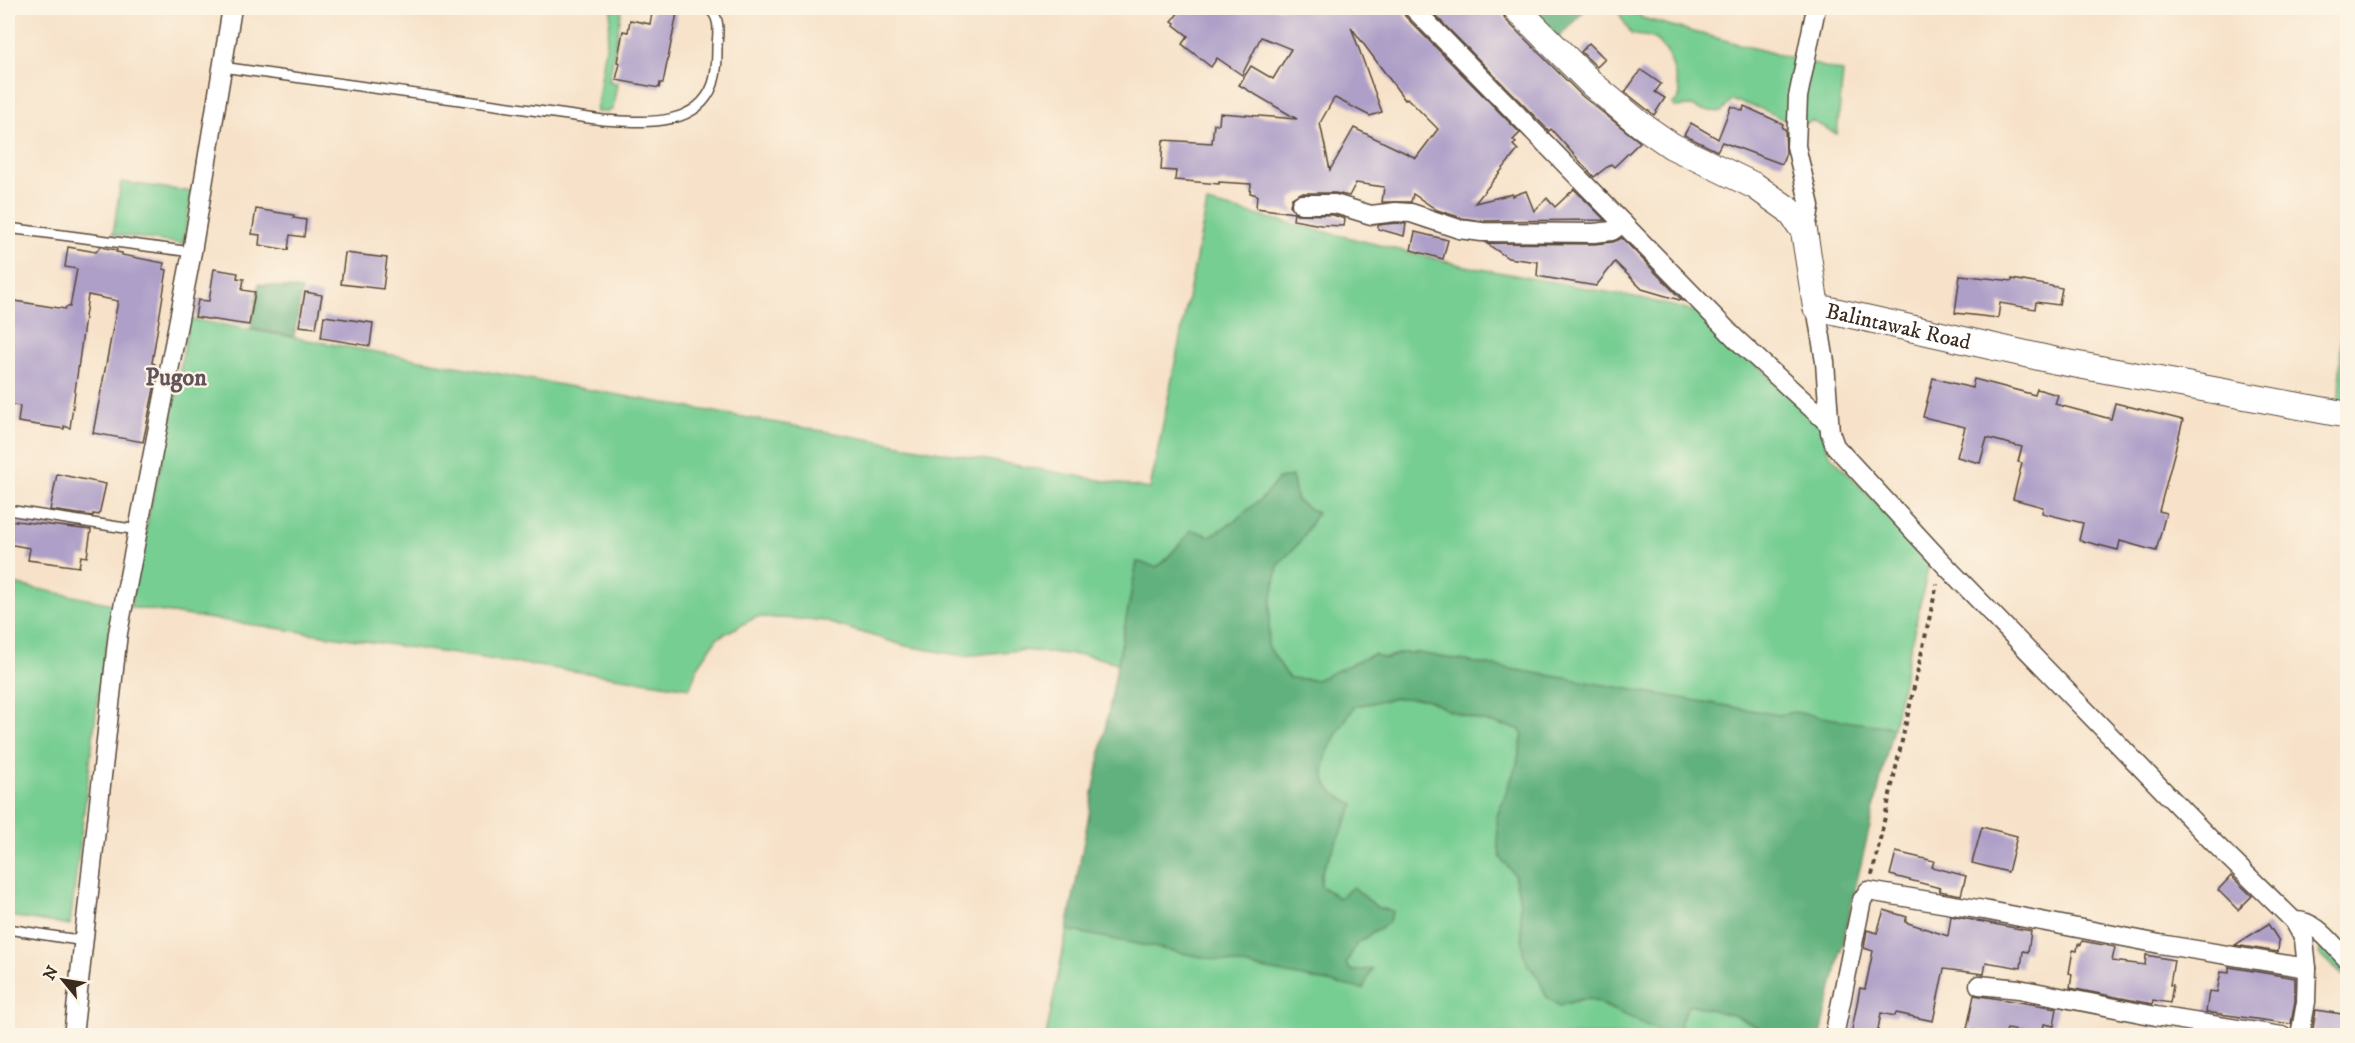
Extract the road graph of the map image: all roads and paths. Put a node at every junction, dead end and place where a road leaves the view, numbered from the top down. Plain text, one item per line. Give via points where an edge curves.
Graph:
1 (232, 8) edge
2 (708, 8) edge
3 (1413, 8) edge
4 (1516, 8) edge
5 (1816, 8) edge
6 (222, 67) junction
7 (1301, 204) dead end
8 (1623, 223) junction
9 (8, 228) edge
10 (1805, 236) junction
11 (192, 252) junction
12 (1816, 307) junction
13 (2348, 415) edge
14 (1829, 424) junction
15 (8, 510) edge
16 (138, 530) junction
17 (1942, 562) junction
18 (1868, 891) junction
19 (2294, 921) junction
20 (8, 928) edge
21 (84, 941) junction
22 (2348, 960) edge
23 (2307, 968) junction
24 (1979, 985) dead end
25 (73, 1035) edge
26 (1834, 1035) edge
27 (2282, 1035) edge
28 (2300, 1035) edge

1 - 6 street
2 - 6 lane via 716,16 718,28 713,85 701,105 660,121 603,120
3 - 8 street
4 - 10 street, Balintawak Road via 1619,108 1672,146 1775,198 1798,220
5 - 10 street via 1798,97 1796,146 1810,206
6 - 11 street
7 - 8 street via 1335,204 1371,215 1411,213 1459,229 1482,232 1594,233 1612,231
8 - 14 street via 1736,339
9 - 11 lane
10 - 12 street, Balintawak Road
11 - 16 street
12 - 13 street, Balintawak Road via 2058,361
12 - 14 street
14 - 17 street via 1837,450
15 - 16 lane
16 - 21 street via 113,668
17 - 18 path
17 - 19 street
18 - 23 street
18 - 26 street via 1862,900
19 - 22 street via 2312,925
19 - 23 street via 2304,939
20 - 21 lane
21 - 25 street
23 - 28 street
24 - 27 street

